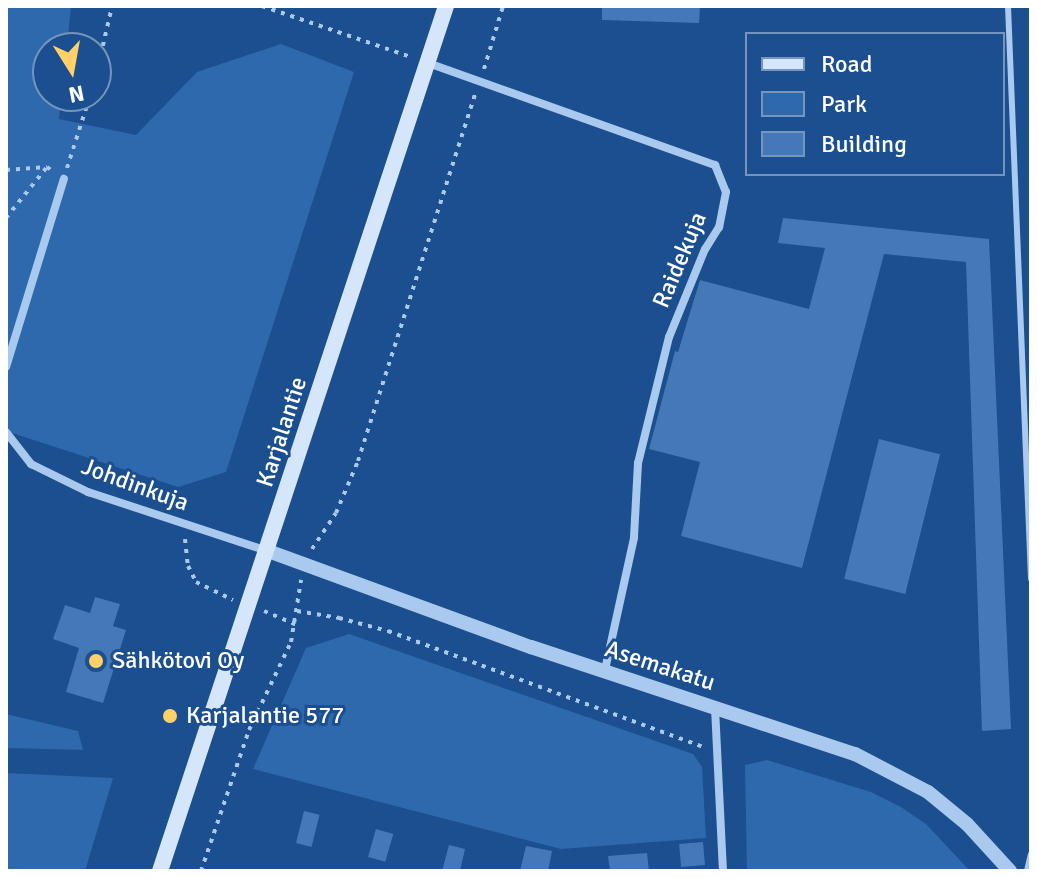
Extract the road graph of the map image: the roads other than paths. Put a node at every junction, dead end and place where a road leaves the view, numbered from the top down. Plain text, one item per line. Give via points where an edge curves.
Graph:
1 (446, 6) edge
2 (1008, 6) edge
3 (428, 63) junction
4 (64, 179) road end
5 (6, 367) edge
6 (6, 432) edge
7 (268, 551) junction
8 (1031, 579) edge
9 (605, 670) junction
10 (715, 707) junction
11 (1031, 854) edge
12 (160, 871) edge
13 (723, 871) edge
14 (1010, 871) edge
15 (1027, 871) edge

1 - 3 main road, Karjalantie
2 - 8 lane
3 - 7 main road, Karjalantie
3 - 9 street, Raidekuja via 715,165 726,192 719,227 669,337 638,463 634,538
4 - 5 street
6 - 7 street, Johdinkuja via 31,464 88,492
7 - 9 street, Asemakatu
7 - 12 main road, Karjalantie
9 - 10 street, Asemakatu
10 - 13 street
10 - 14 street, Asemakatu via 895,772 967,824
11 - 15 lane

